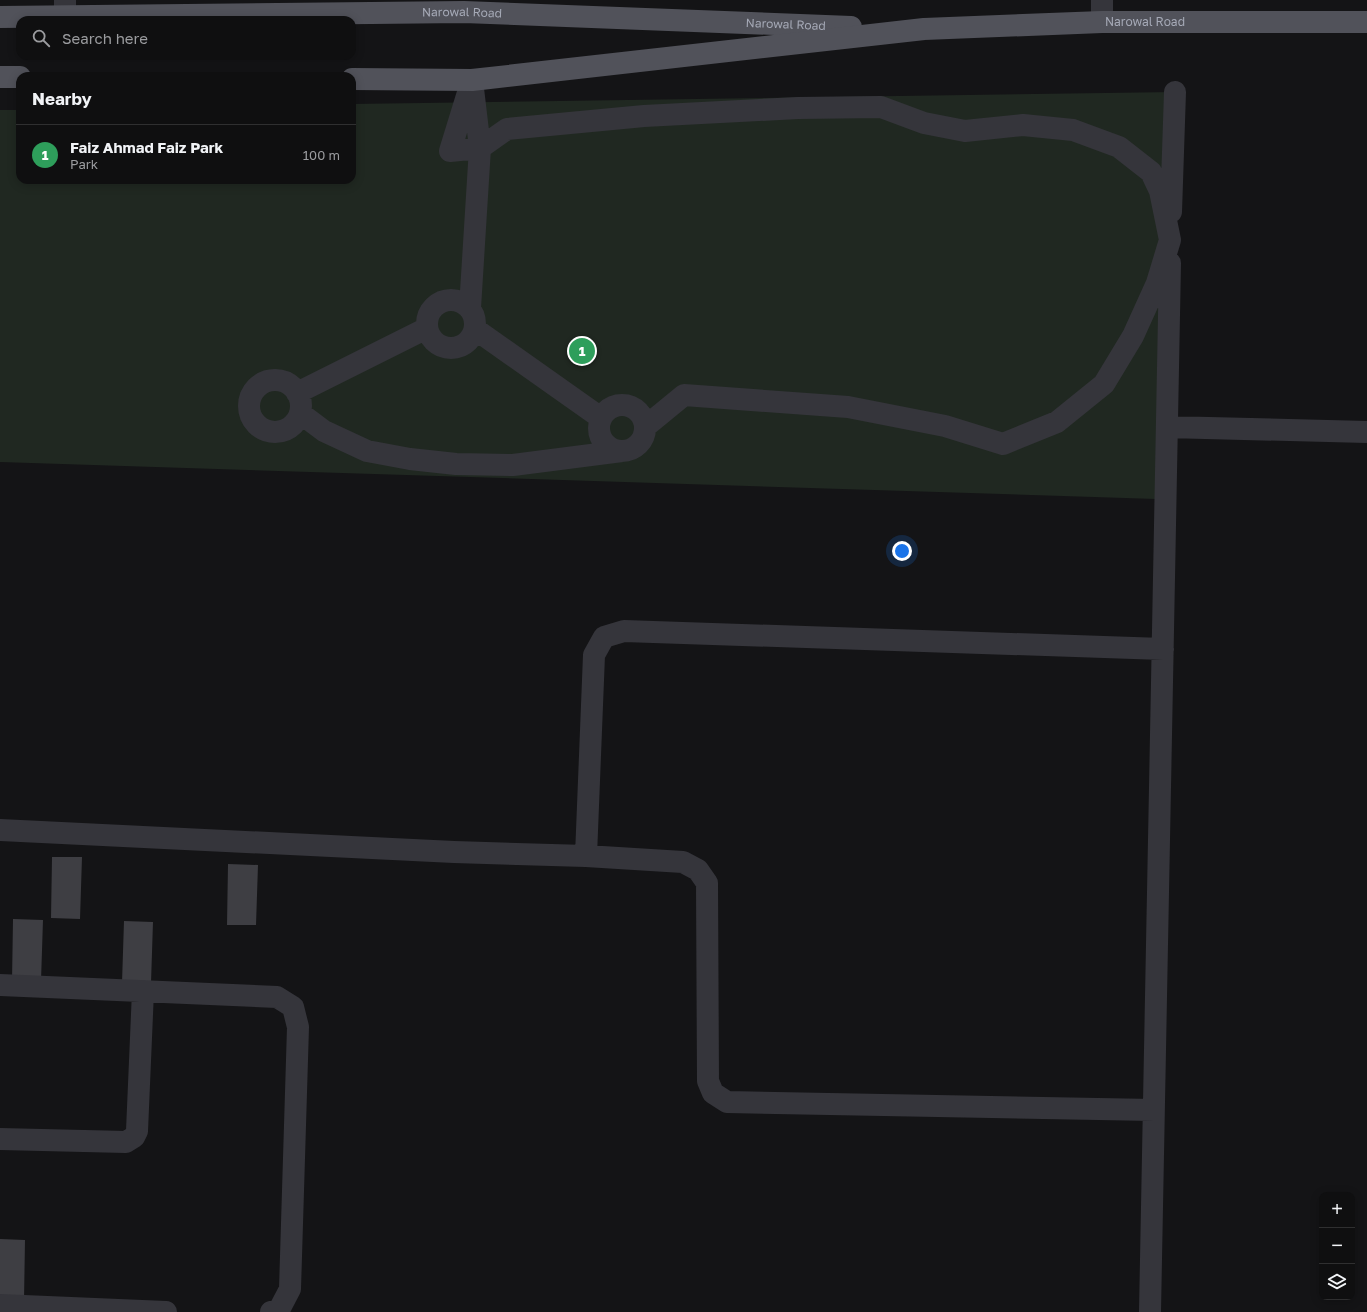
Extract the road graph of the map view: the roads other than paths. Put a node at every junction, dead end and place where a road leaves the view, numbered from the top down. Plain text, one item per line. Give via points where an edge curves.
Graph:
1 (1102, 0) edge
2 (464, 6) edge
3 (65, 8) edge
4 (0, 17) edge
5 (1102, 22) junction
6 (1367, 22) edge
7 (924, 29) junction
8 (0, 76) edge
9 (16, 77) edge
10 (356, 79) edge
11 (472, 80) junction
12 (1175, 92) dead end
13 (480, 148) junction
14 (1170, 240) junction
15 (473, 319) junction
16 (427, 328) junction
17 (601, 418) junction
18 (645, 427) junction
19 (1167, 427) junction
20 (1367, 432) edge
21 (622, 451) junction
22 (1163, 649) junction
23 (0, 830) edge
24 (586, 856) junction
25 (0, 985) edge
26 (143, 991) junction
27 (1153, 1110) junction
28 (0, 1138) edge
29 (0, 1305) edge
30 (166, 1312) edge
31 (271, 1312) edge
32 (1150, 1312) edge

1 - 5 street
2 - 3 main road, Narowal Road
2 - 7 main road, Narowal Road
3 - 4 main road, Narowal Road
5 - 6 main road, Narowal Road
5 - 7 main road, Narowal Road
7 - 11 main road, Narowal Road
8 - 9 main road
10 - 11 main road, Narowal Road
11 - 13 street
11 - 13 street via 450,151
12 - 14 street
13 - 14 street via 506,129 644,116 798,108 881,107 924,123 965,131 1023,124 1073,130 1119,147 1151,172 1160,191
13 - 15 street
14 - 18 street via 1157,283 1133,336 1104,384 1057,422 1003,444 945,426 848,407 684,395
14 - 19 street
15 - 16 street via 462,302 443,301 430,312
15 - 16 street via 471,338 464,345 455,348 446,348 437,343
15 - 17 street
16 - 21 street via 299,403 324,431 367,451 410,459 456,464 513,464
17 - 18 street via 614,406 622,405 638,411
17 - 21 street via 600,435 605,444 613,450
18 - 21 street via 644,436 639,443 632,449
19 - 20 street
19 - 22 street
22 - 24 street via 624,631 604,637 594,655
22 - 27 street
23 - 24 street
24 - 27 street via 683,862 698,870 707,884 708,1081 713,1093 727,1102
25 - 26 street
26 - 28 street via 137,1131 134,1137 126,1142
26 - 31 street via 277,997 293,1007 298,1027 290,1289 279,1310
27 - 32 street
29 - 30 street

